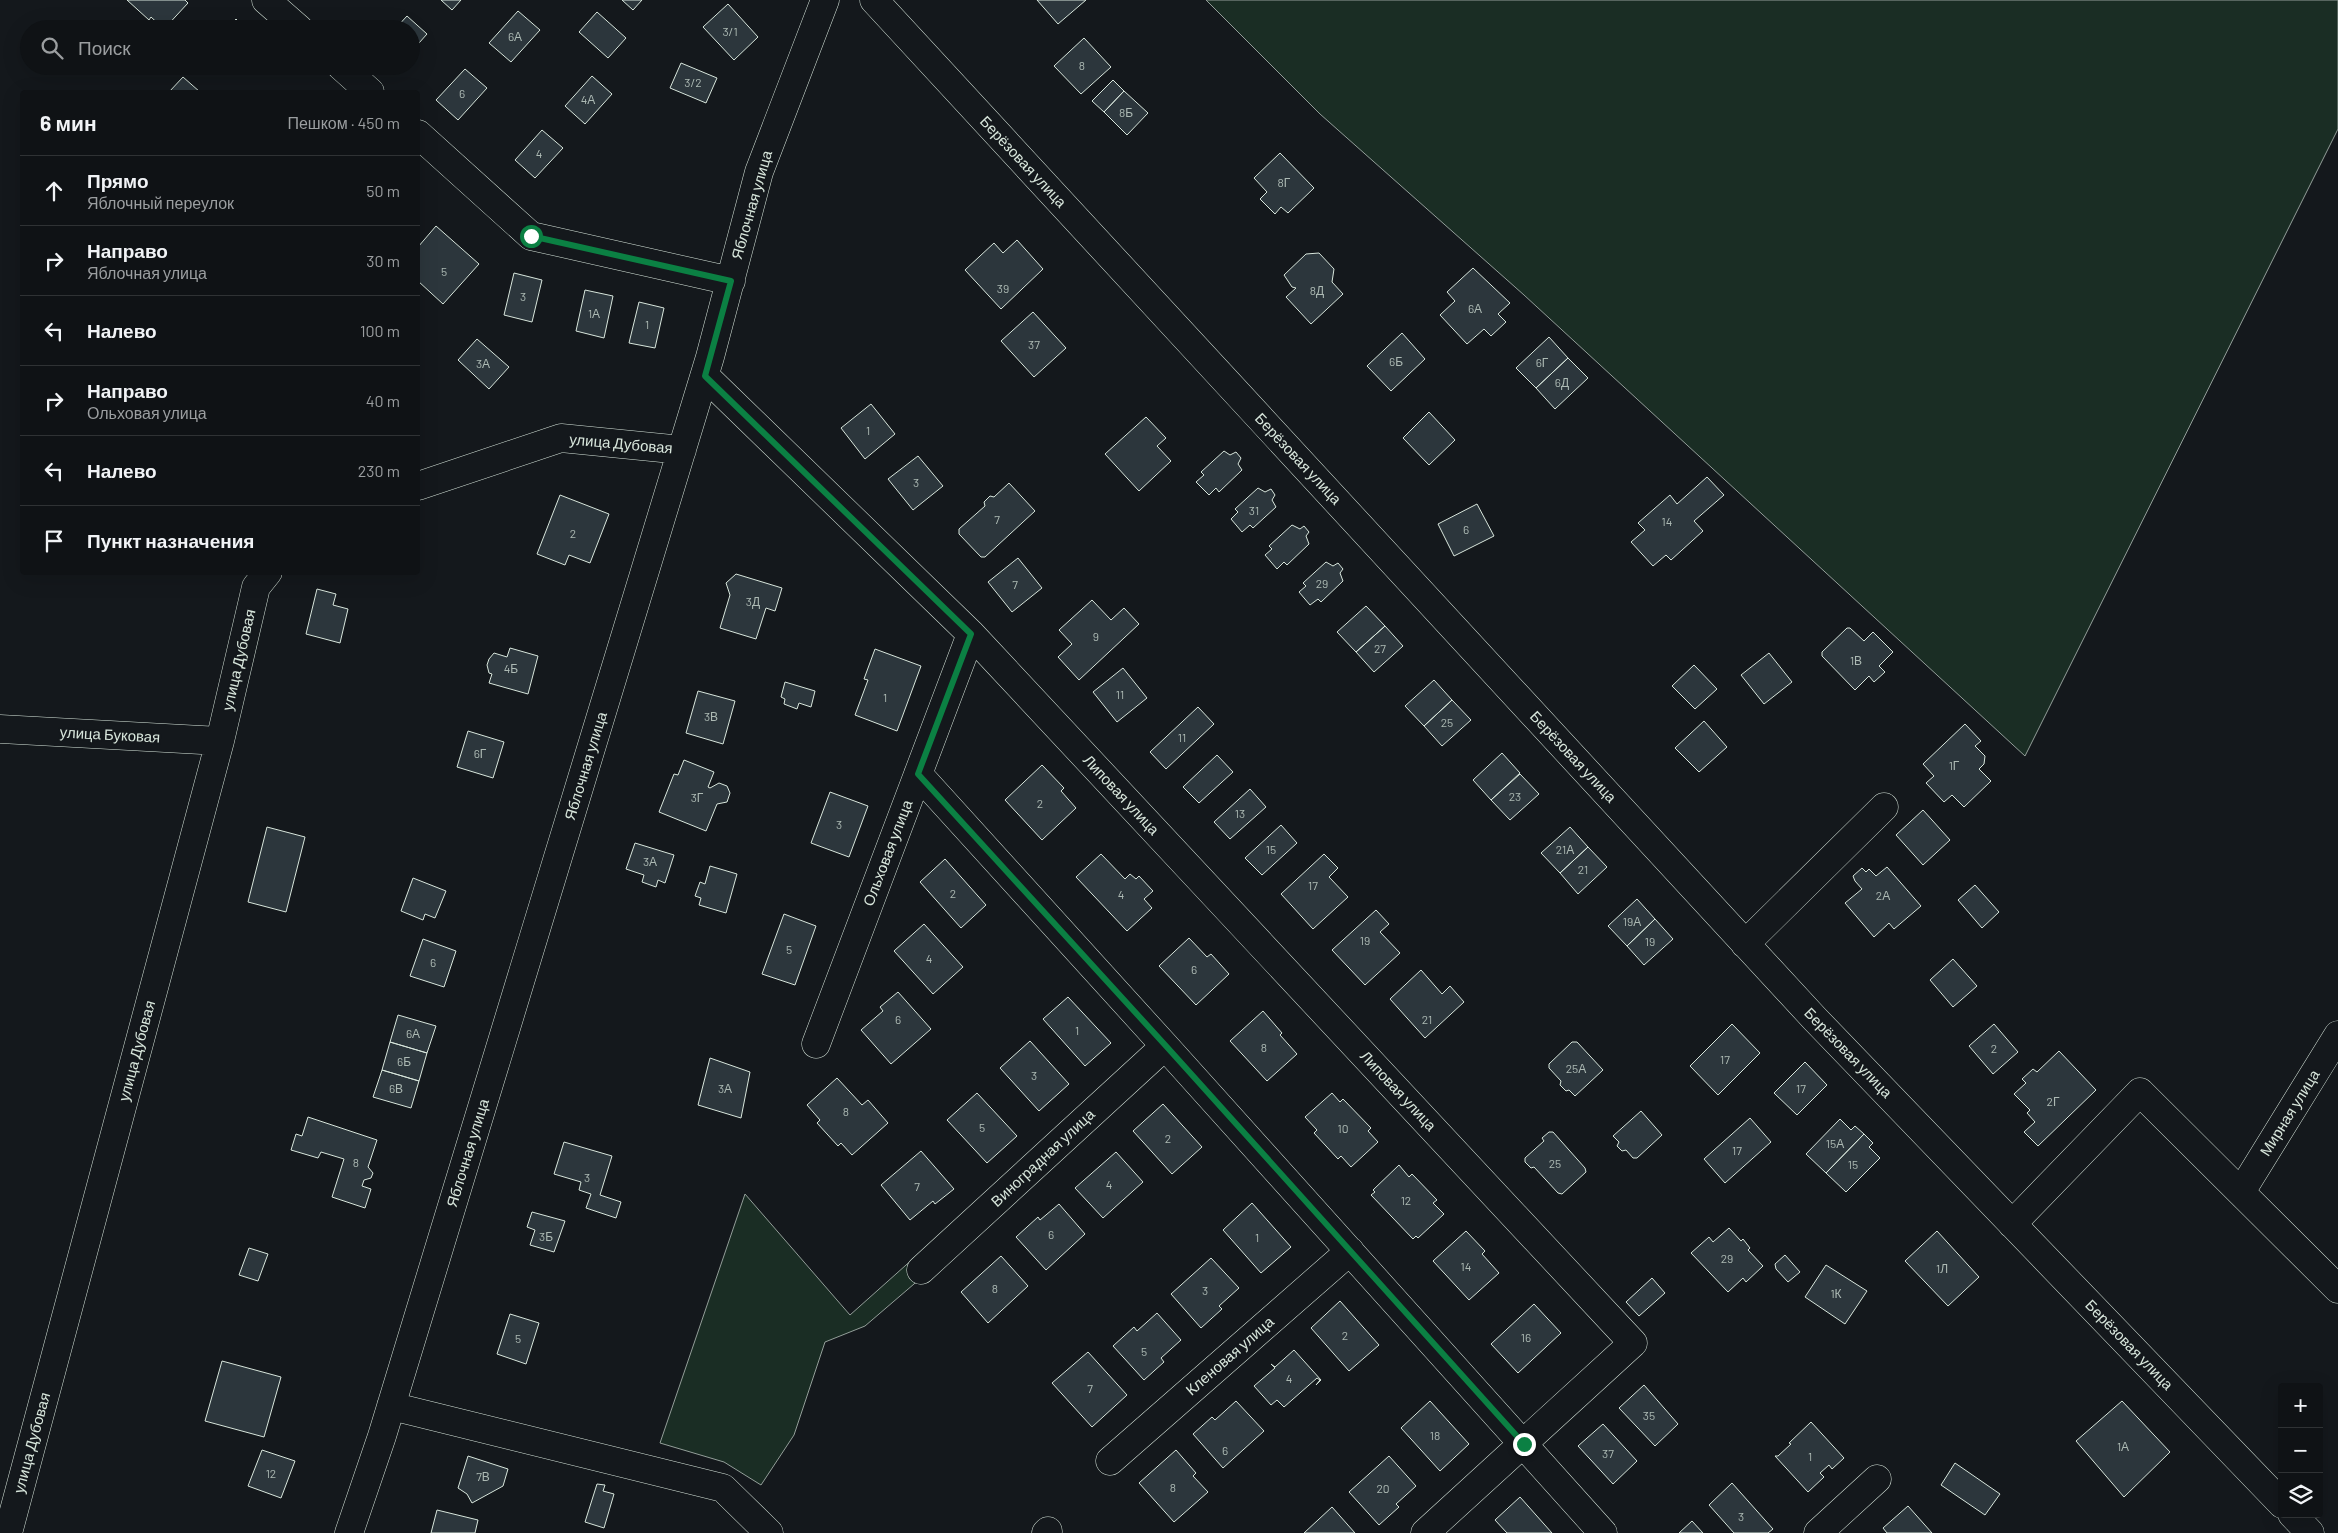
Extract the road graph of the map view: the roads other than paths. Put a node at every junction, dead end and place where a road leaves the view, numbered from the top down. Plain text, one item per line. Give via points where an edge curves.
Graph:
1 (266, 0) edge
2 (825, 0) edge
3 (874, 0) edge
4 (289, 20) edge
5 (351, 75) edge
6 (368, 90) edge
7 (420, 136) edge
8 (731, 281) junction
9 (705, 376) junction
10 (682, 450) junction
11 (420, 485) edge
12 (265, 575) edge
13 (971, 634) junction
14 (0, 729) edge
15 (220, 741) junction
16 (918, 774) junction
17 (1884, 807) dead end
18 (1745, 944) junction
19 (2338, 1035) edge
20 (816, 1044) dead end
21 (1166, 1046) junction
22 (2241, 1192) junction
23 (2012, 1224) junction
24 (1350, 1251) junction
25 (921, 1270) dead end
26 (2338, 1290) edge
27 (391, 1406) junction
28 (1524, 1444) junction
29 (1110, 1461) dead end
30 (1877, 1479) dead end
31 (2278, 1500) edge
32 (2296, 1518) edge
33 (8, 1533) edge
34 (349, 1533) edge
35 (769, 1533) edge
36 (1425, 1533) edge
37 (1603, 1533) edge
38 (1818, 1533) edge
39 (2310, 1533) edge

1 - 4 street
2 - 8 street, Яблочная улица via 759,172
3 - 18 street, Берёзовая улица
5 - 6 street
7 - 8 street via 531,236
8 - 9 street, Яблочная улица
9 - 10 street, Яблочная улица
9 - 13 street
10 - 11 street, улица Дубовая via 561,438
10 - 27 street, Яблочная улица
12 - 15 street, улица Дубовая via 256,586
13 - 16 street, Ольховая улица
13 - 28 street, Липовая улица via 1633,1343
14 - 15 street, улица Буковая
15 - 33 street, улица Дубовая
16 - 20 street, Ольховая улица
16 - 21 street
17 - 18 street
18 - 23 street, Берёзовая улица
19 - 22 street, Мирная улица
21 - 24 street
21 - 25 street, Виноградная улица
22 - 23 street via 2140,1092
22 - 26 street
23 - 31 street, Берёзовая улица
24 - 28 street
24 - 29 street, Кленовая улица
27 - 34 street, Яблочная улица
27 - 35 street via 723,1488
28 - 36 street, Липовая улица
28 - 37 street
30 - 38 street
32 - 39 street

